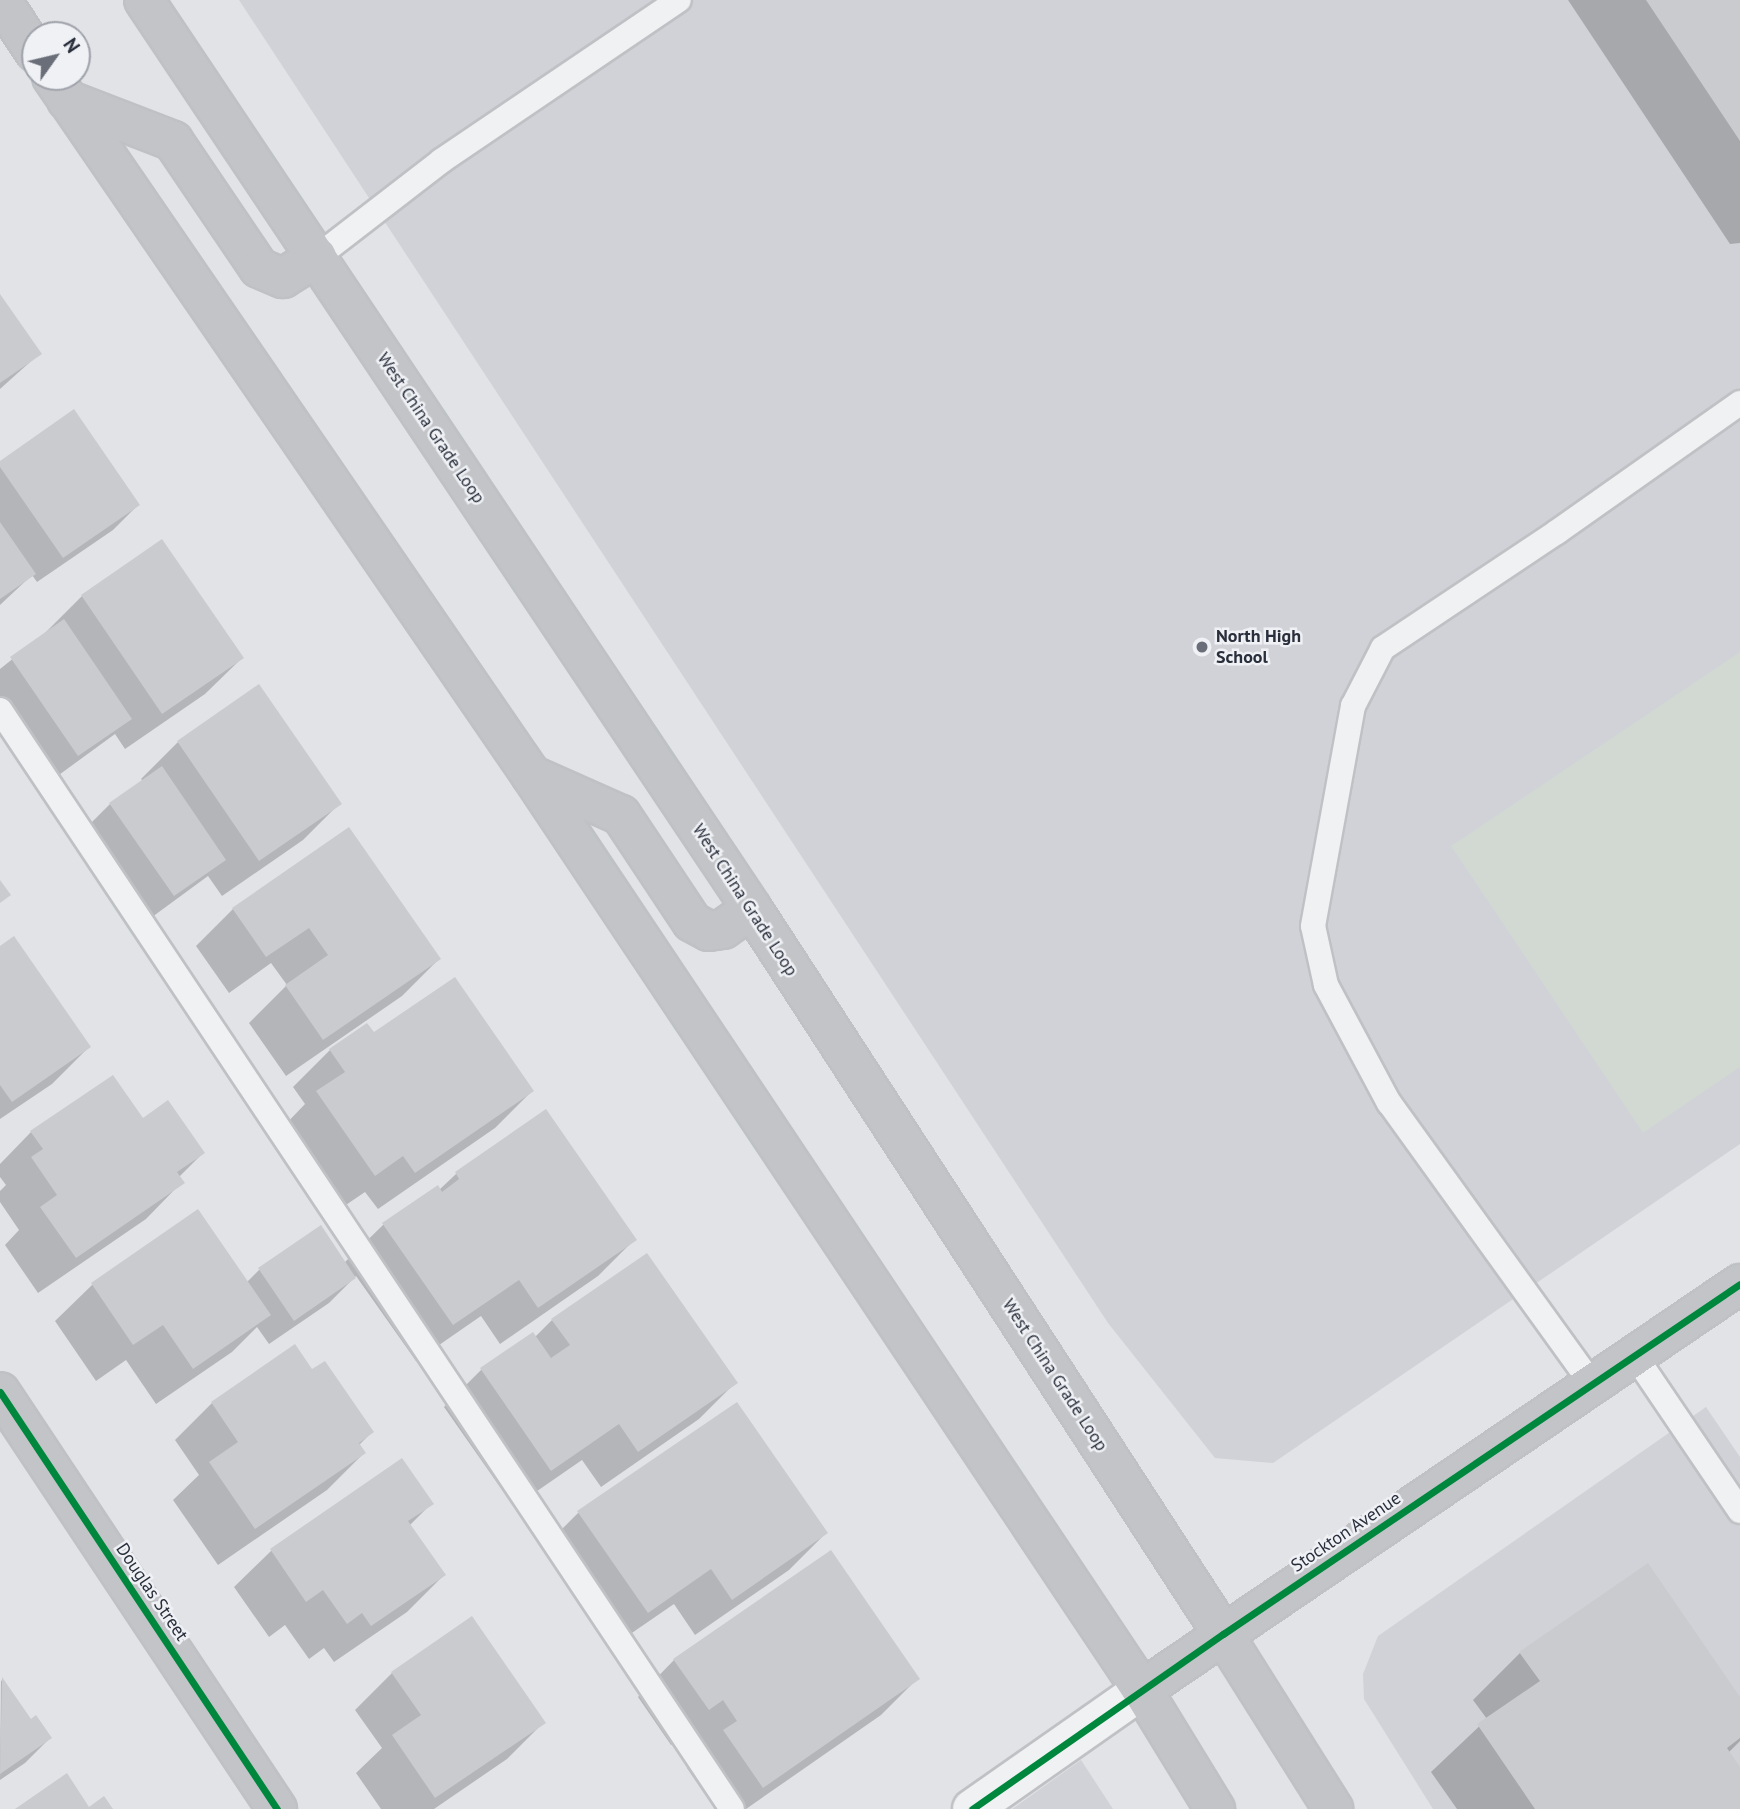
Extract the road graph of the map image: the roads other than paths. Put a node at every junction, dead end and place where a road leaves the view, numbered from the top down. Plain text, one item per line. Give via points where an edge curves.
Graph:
1 (1, 0) edge
2 (144, 0) edge
3 (679, 0) edge
4 (21, 31) edge
5 (61, 91) edge
6 (65, 91) edge
7 (317, 257) junction
8 (1740, 403) edge
9 (0, 710) edge
10 (531, 775) junction
11 (752, 909) junction
12 (1740, 1284) edge
13 (1634, 1356) junction
14 (1592, 1384) junction
15 (4, 1406) edge
16 (1740, 1511) edge
17 (1223, 1634) junction
18 (1142, 1690) junction
19 (277, 1809) edge
20 (732, 1809) edge
21 (972, 1809) edge
22 (1216, 1809) edge
23 (1333, 1809) edge

1 - 4 main road
2 - 7 main road, West China Grade Loop
3 - 7 lane via 441,161
5 - 10 main road
6 - 7 main road via 173,142 258,268 283,278
7 - 11 main road, West China Grade Loop
8 - 14 lane via 1383,648 1353,706 1313,926 1326,985 1389,1103
9 - 20 lane
10 - 11 main road via 621,815 692,922 709,931 723,929
10 - 18 main road
11 - 17 main road, West China Grade Loop
12 - 13 main road, Stockton Avenue
13 - 14 main road, Stockton Avenue
13 - 16 lane
14 - 17 main road, Stockton Avenue
15 - 19 main road, Douglas Street
17 - 18 main road, Stockton Avenue
17 - 23 main road, West China Grade Loop
18 - 21 street, Stockton Avenue
18 - 22 main road

